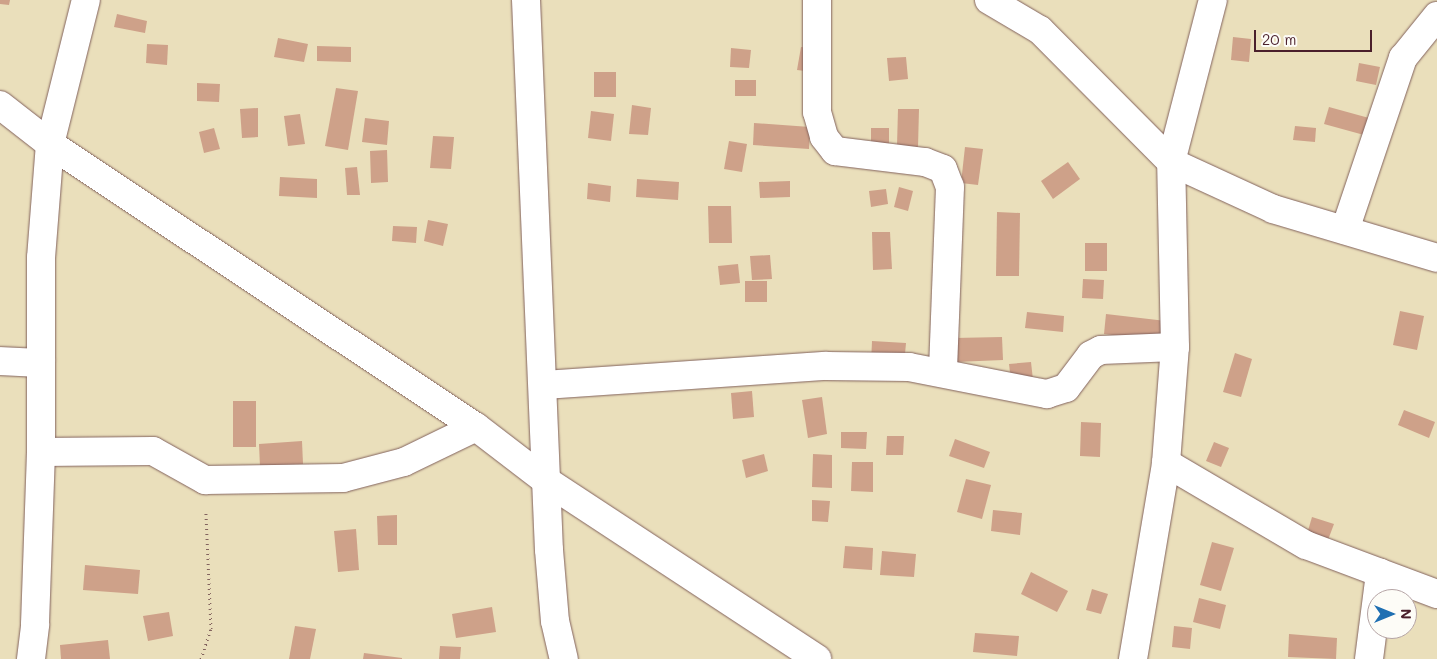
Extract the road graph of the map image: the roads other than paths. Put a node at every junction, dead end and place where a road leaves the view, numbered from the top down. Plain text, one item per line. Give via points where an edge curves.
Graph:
1 (86, 0) edge
2 (526, 0) edge
3 (817, 0) edge
4 (989, 0) edge
5 (1213, 0) edge
6 (1437, 16) edge
7 (0, 105) edge
8 (50, 144) junction
9 (1172, 162) junction
10 (1345, 230) junction
11 (1437, 258) edge
12 (1175, 347) junction
13 (0, 361) edge
14 (41, 363) junction
15 (942, 372) junction
16 (544, 385) junction
17 (476, 427) junction
18 (41, 452) junction
19 (1166, 463) junction
20 (548, 482) junction
21 (1380, 573) junction
22 (1437, 594) edge
23 (31, 659) edge
24 (564, 659) edge
25 (817, 659) edge
26 (1133, 659) edge
27 (1369, 659) edge

1 - 8 street
2 - 16 street
3 - 15 street via 817,112 824,137 835,151 925,162 942,169 950,187
4 - 9 street via 1040,30
5 - 9 street
6 - 10 street via 1403,58
7 - 8 street
8 - 14 street via 41,258
8 - 17 street
9 - 10 street via 1273,209
9 - 12 street
10 - 11 street
12 - 15 street via 1101,350 1091,355 1066,388 1047,394
12 - 19 street
13 - 14 street
14 - 18 street
15 - 16 street via 910,367 826,366
16 - 20 street
17 - 18 street via 404,462 343,478 205,480 153,451
17 - 20 street
18 - 23 street
19 - 21 street via 1306,545
19 - 26 street
20 - 24 street via 555,620
20 - 25 street
21 - 22 street
21 - 27 street

